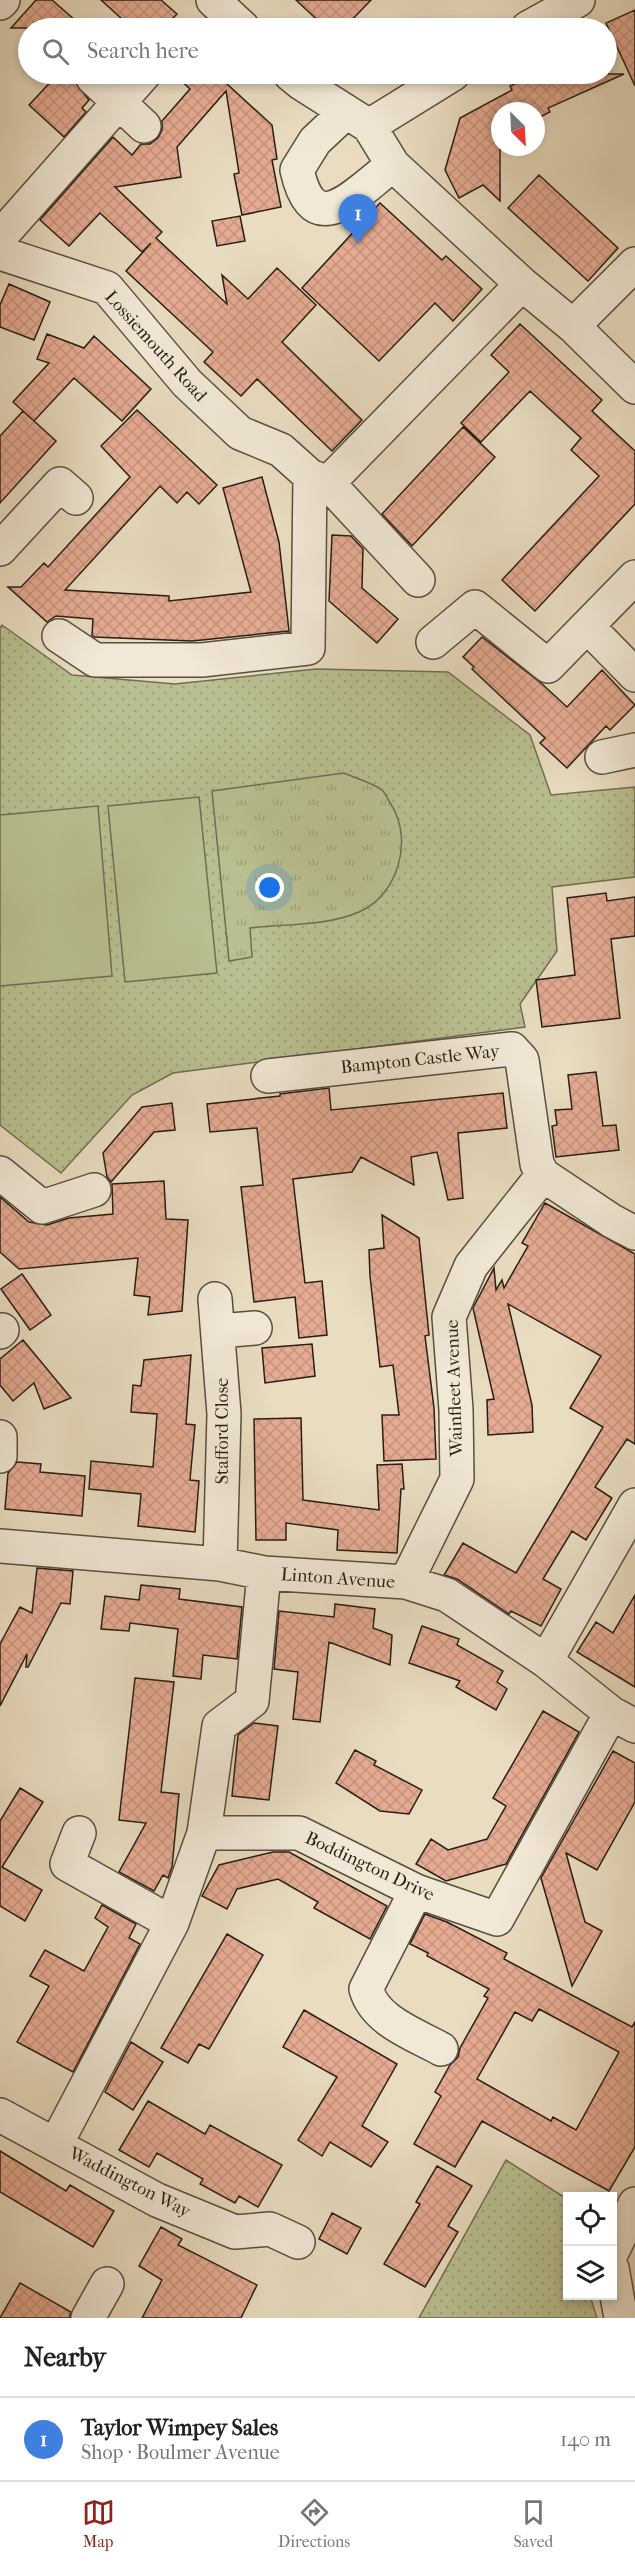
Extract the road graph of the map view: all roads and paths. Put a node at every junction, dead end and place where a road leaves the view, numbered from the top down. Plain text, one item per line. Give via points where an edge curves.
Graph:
1 (3, 0) edge
2 (213, 0) edge
3 (578, 0) edge
4 (0, 3) edge
5 (232, 18) edge
6 (546, 18) edge
7 (99, 84) edge
8 (134, 84) edge
9 (300, 84) edge
10 (432, 84) edge
11 (117, 101) junction
12 (358, 119) junction
13 (144, 126) dead end
14 (393, 165) junction
15 (0, 237) edge
16 (0, 253) edge
17 (635, 264) edge
18 (522, 284) junction
19 (573, 326) junction
20 (629, 382) edge
21 (319, 480) junction
22 (76, 498) dead end
23 (0, 549) edge
24 (635, 577) edge
25 (418, 580) dead end
26 (589, 627) junction
27 (59, 636) dead end
28 (433, 642) dead end
29 (635, 675) edge
30 (635, 750) edge
31 (602, 758) dead end
32 (268, 1076) dead end
33 (0, 1173) edge
34 (543, 1175) junction
35 (94, 1190) dead end
36 (635, 1233) edge
37 (215, 1299) dead end
38 (255, 1328) dead end
39 (219, 1330) junction
40 (0, 1437) edge
41 (0, 1456) edge
42 (635, 1505) edge
43 (0, 1546) edge
44 (219, 1564) junction
45 (264, 1573) junction
46 (406, 1582) junction
47 (546, 1661) junction
48 (623, 1719) edge
49 (79, 1833) dead end
50 (204, 1833) junction
51 (416, 1891) junction
52 (172, 1923) junction
53 (441, 2049) dead end
54 (0, 2115) edge
55 (56, 2144) junction
56 (635, 2204) edge
57 (298, 2242) dead end
58 (615, 2246) edge
59 (107, 2284) dead end
60 (617, 2296) edge
61 (88, 2318) edge
62 (621, 2318) edge

1 - 4 street
2 - 5 street
3 - 6 street
7 - 11 street
8 - 11 street
9 - 12 street
10 - 12 street
11 - 13 street
11 - 15 street
12 - 14 street
12 - 14 street via 315,141 297,170 302,192 314,207 326,211 345,202
14 - 18 street
16 - 21 street, Lossiemouth Road via 107,288 187,383 240,433 281,450
17 - 19 street
18 - 19 street
18 - 21 street
19 - 20 street
21 - 25 street, Lossiemouth Road
21 - 27 street via 308,648 202,660 95,660
22 - 23 street via 60,484
24 - 26 street
26 - 28 street via 548,666 475,608
26 - 29 street
30 - 31 street
32 - 34 street, Bampton Castle Way via 512,1049 522,1060 537,1164
33 - 35 street via 42,1207
34 - 36 street
34 - 46 street, Wainfleet Avenue via 471,1266 448,1317 457,1479
37 - 39 street, Stafford Close
38 - 39 street
39 - 44 street, Stafford Close via 224,1414
40 - 41 street
42 - 47 street
43 - 44 street, Linton Avenue
44 - 45 street, Linton Avenue
45 - 46 street, Linton Avenue
45 - 50 street via 252,1701 219,1726
46 - 47 street, Linton Avenue via 447,1595
47 - 48 street, Linton Avenue
48 - 51 street, Boddington Drive via 497,1919
49 - 52 street via 66,1864
50 - 51 street, Boddington Drive via 299,1833
50 - 52 street
51 - 53 street via 366,1989 383,2016
52 - 55 street
54 - 55 street, Waddington Way
55 - 57 street, Waddington Way via 157,2200 235,2232 270,2229
56 - 58 street
59 - 61 street
60 - 62 street

